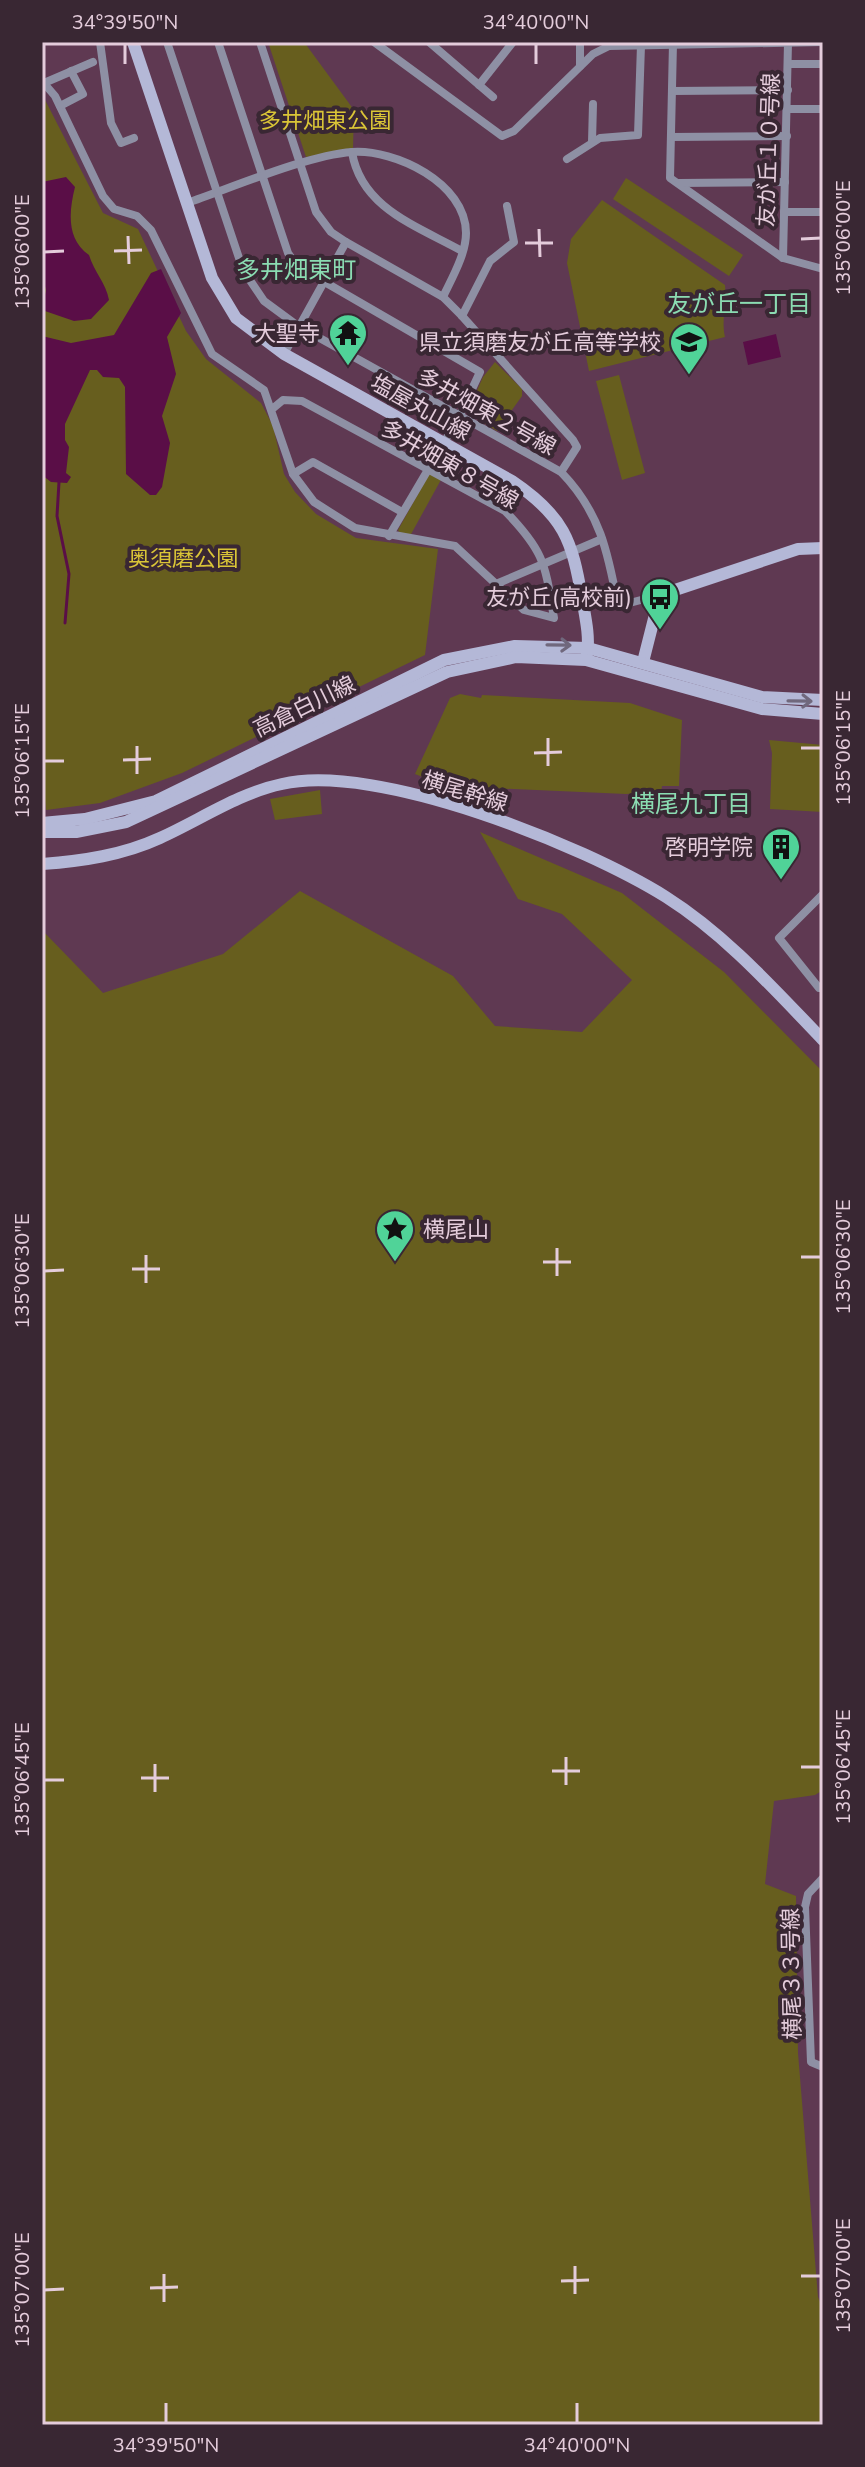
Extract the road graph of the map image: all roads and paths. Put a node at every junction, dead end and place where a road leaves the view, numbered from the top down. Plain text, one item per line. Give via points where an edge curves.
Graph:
1 (100, 42) edge
2 (133, 42) edge
3 (167, 42) edge
4 (218, 42) edge
5 (260, 42) edge
6 (374, 42) edge
7 (429, 42) edge
8 (580, 42) edge
9 (823, 42) edge
10 (723, 43) edge
11 (769, 43) edge
12 (788, 43) edge
13 (508, 44) edge
14 (626, 44) edge
15 (673, 44) edge
16 (641, 45) junction
17 (93, 62) dead end
18 (789, 64) junction
19 (823, 64) edge
20 (580, 66) junction
21 (71, 71) junction
22 (43, 82) edge
23 (479, 85) junction
24 (788, 90) junction
25 (672, 91) junction
26 (493, 97) dead end
27 (593, 104) dead end
28 (60, 106) junction
29 (787, 109) junction
30 (823, 109) edge
31 (787, 136) junction
32 (671, 137) junction
33 (134, 138) dead end
34 (592, 142) junction
35 (352, 152) junction
36 (567, 159) dead end
37 (301, 165) junction
38 (262, 178) junction
39 (785, 182) junction
40 (678, 183) junction
41 (218, 193) junction
42 (187, 203) junction
43 (507, 206) dead end
44 (784, 212) junction
45 (823, 212) edge
46 (346, 242) junction
47 (462, 251) junction
48 (783, 258) junction
49 (823, 269) edge
50 (323, 283) junction
51 (443, 297) junction
52 (462, 316) junction
53 (298, 326) junction
54 (284, 354) junction
55 (271, 410) junction
56 (459, 417) junction
57 (443, 442) junction
58 (427, 470) junction
59 (561, 472) junction
60 (293, 474) junction
61 (402, 512) junction
62 (389, 536) junction
63 (602, 539) junction
64 (823, 548) edge
65 (575, 551) junction
66 (545, 562) junction
67 (496, 584) junction
68 (660, 595) junction
69 (587, 654) junction
70 (642, 668) junction
71 (823, 700) edge
72 (823, 714) edge
73 (42, 823) edge
74 (42, 832) edge
75 (42, 864) edge
76 (823, 894) edge
77 (823, 987) edge
78 (821, 1033) edge
79 (823, 1878) edge
80 (823, 2067) edge

1 - 33 street via 111,123 121,143
2 - 42 street, 塩屋丸山線
3 - 41 street, 多井畑東２号線
4 - 38 street
5 - 37 street
6 - 20 street via 502,136 514,131
7 - 23 street
8 - 20 street
9 - 12 street
10 - 11 street
10 - 15 street
11 - 12 street
12 - 18 street, 友が丘１０号線
13 - 23 street
14 - 16 street
14 - 20 street via 600,50
15 - 16 street
15 - 25 street
16 - 34 street via 638,135
17 - 21 street
18 - 19 street
18 - 24 street, 友が丘１０号線
21 - 22 street
21 - 28 street via 83,94
22 - 28 street
23 - 26 street
24 - 25 street
24 - 29 street, 友が丘１０号線
25 - 32 street
27 - 34 street
28 - 55 street via 103,196 114,209 137,216 159,242 212,354 264,390
29 - 30 street
29 - 31 street, 友が丘１０号線
31 - 32 street
31 - 39 street, 友が丘１０号線
32 - 40 street via 670,178
34 - 36 street
35 - 37 street
35 - 47 street via 361,183 377,203
35 - 47 street via 394,158 456,198 466,232
37 - 38 street
37 - 46 street via 316,212
38 - 41 street
38 - 50 street via 288,253 300,269
39 - 40 street
39 - 44 street, 友が丘１０号線
40 - 48 street
41 - 42 street
41 - 53 street, 多井畑東２号線 via 251,286
42 - 54 street, 塩屋丸山線 via 225,303 243,325
43 - 52 street via 514,242 490,261
44 - 45 street
44 - 48 street, 友が丘１０号線
46 - 50 street
46 - 51 street
47 - 51 street
48 - 49 street
50 - 53 street
50 - 56 street via 480,372
51 - 52 street
52 - 59 street via 573,440 577,447
53 - 54 street
53 - 56 street, 多井畑東２号線
54 - 57 street, 塩屋丸山線
55 - 58 street, 多井畑東８号線 via 283,400 302,401
55 - 60 street
56 - 57 street
56 - 59 street, 多井畑東２号線
57 - 58 street
57 - 65 street, 塩屋丸山線 via 531,494 558,522
58 - 61 street
58 - 66 street, 多井畑東８号線 via 505,511
59 - 63 street, 多井畑東２号線 via 583,495
60 - 61 street via 313,462
60 - 62 street via 314,502 339,520
61 - 62 street
62 - 67 street via 455,546
63 - 65 street
63 - 68 street, 多井畑東２号線 via 618,606
64 - 68 street via 798,549
65 - 66 street
65 - 69 street, 塩屋丸山線
66 - 67 street
66 - 67 street, 多井畑東８号線 via 554,618 524,610
68 - 70 street
69 - 70 street
73 -> 69 street, 高倉白川線 via 156,801 444,660 515,646 567,645
69 - 74 street, 高倉白川線 via 516,657 447,672 160,809 76,832
70 -> 71 street via 762,697
70 - 72 street via 762,709
75 - 78 street, 横尾幹線 via 138,847 279,784 329,779 376,785 477,813 586,855 660,894 741,957
76 - 77 street via 779,938
79 - 80 street, 横尾３３号線 via 808,1894 805,1907 811,2062

